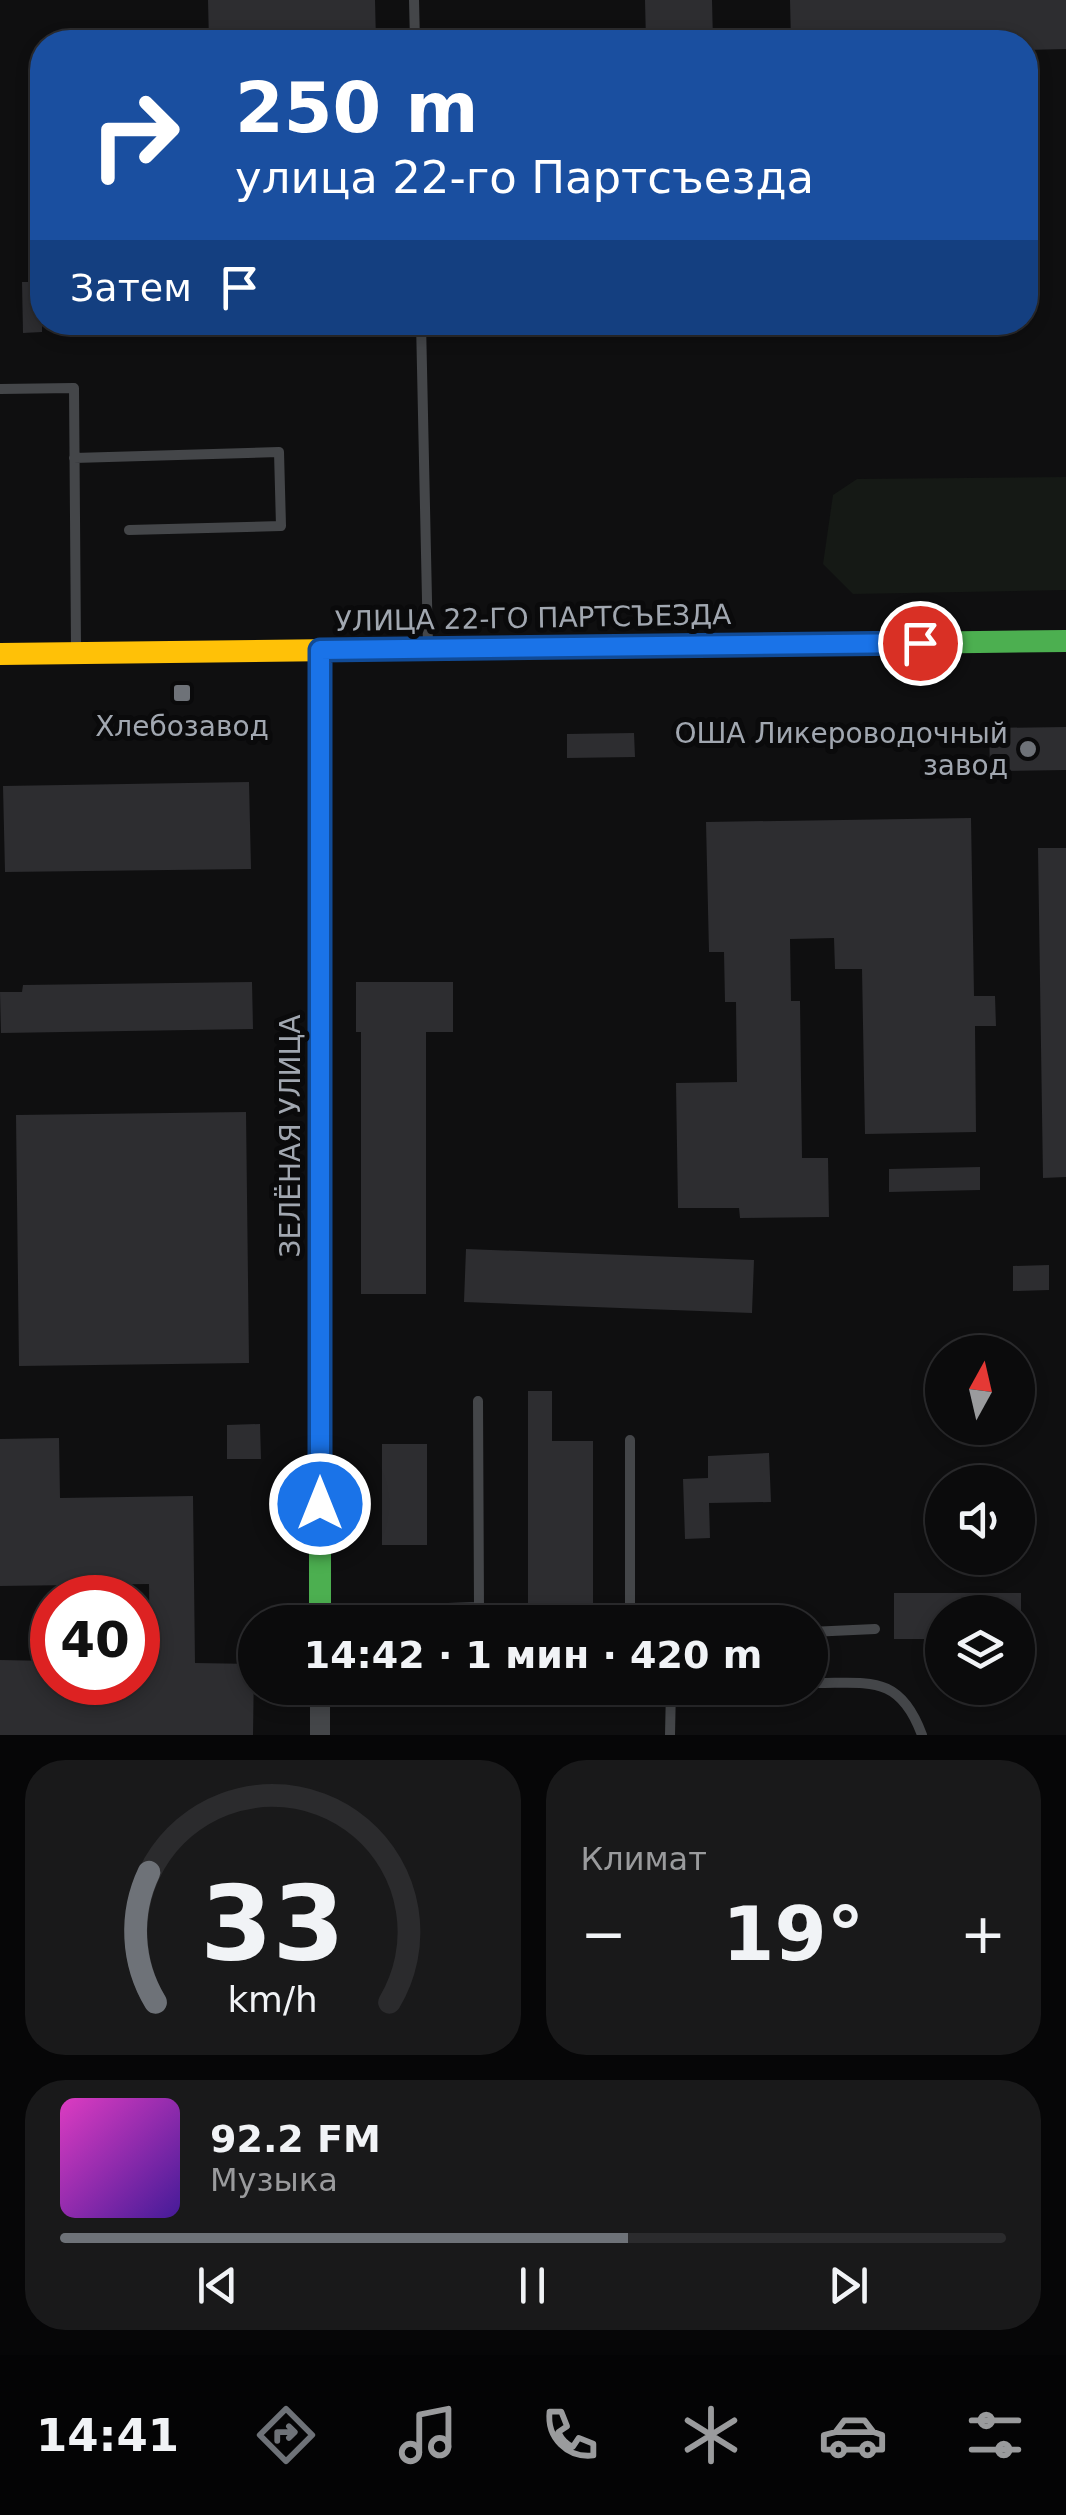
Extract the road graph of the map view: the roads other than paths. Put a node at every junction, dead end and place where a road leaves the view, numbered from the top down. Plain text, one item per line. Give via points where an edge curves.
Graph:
1 (414, 0) edge
2 (415, 30) edge
3 (421, 335) edge
4 (0, 389) edge
5 (74, 458) junction
6 (129, 530) dead end
7 (1066, 641) edge
8 (428, 649) junction
9 (320, 650) junction
10 (0, 654) edge
11 (76, 654) junction
12 (478, 1401) dead end
13 (630, 1440) dead end
14 (320, 1605) edge
15 (479, 1605) edge
16 (630, 1605) edge
17 (875, 1629) dead end
18 (828, 1631) edge
19 (828, 1683) edge
20 (320, 1705) edge
21 (671, 1705) edge
22 (320, 1735) edge
23 (670, 1735) edge
24 (922, 1735) edge

1 - 2 lane
3 - 8 lane
4 - 5 lane via 74,388
5 - 6 lane via 279,452 281,526
5 - 11 lane
7 - 8 main road, УЛИЦА 22-ГО ПАРТСЪЕЗДА
8 - 9 main road, УЛИЦА 22-ГО ПАРТСЪЕЗДА
9 - 11 main road, УЛИЦА 22-ГО ПАРТСЪЕЗДА
9 - 14 main road, ЗЕЛЁНАЯ УЛИЦА
10 - 11 main road, УЛИЦА 22-ГО ПАРТСЪЕЗДА
12 - 15 lane
13 - 16 lane
17 - 18 lane
19 - 24 lane via 876,1684 901,1695
20 - 22 street
21 - 23 lane

